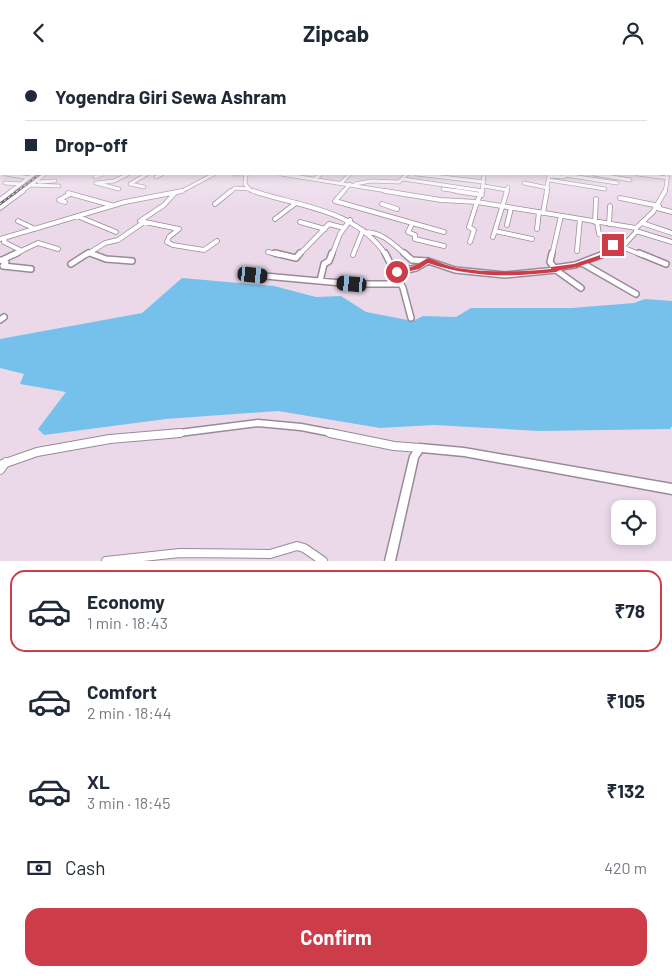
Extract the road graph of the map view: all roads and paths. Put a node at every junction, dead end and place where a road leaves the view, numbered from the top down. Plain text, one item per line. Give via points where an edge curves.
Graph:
1 (12, 175) edge
2 (33, 175) edge
3 (44, 175) edge
4 (100, 175) edge
5 (126, 175) edge
6 (145, 175) edge
7 (160, 175) edge
8 (212, 175) edge
9 (247, 175) edge
10 (302, 175) edge
11 (320, 175) edge
12 (349, 175) edge
13 (406, 175) edge
14 (421, 175) edge
15 (484, 175) edge
16 (566, 175) edge
17 (600, 175) edge
18 (652, 175) edge
19 (667, 176) edge
20 (95, 177) dead end
21 (156, 177) dead end
22 (30, 178) junction
23 (315, 179) junction
24 (403, 179) junction
25 (549, 180) junction
26 (630, 180) dead end
27 (55, 181) dead end
28 (34, 182) junction
29 (4, 183) dead end
30 (341, 183) junction
31 (524, 183) dead end
32 (617, 183) dead end
33 (22, 184) junction
34 (351, 184) junction
35 (30, 185) junction
36 (59, 186) dead end
37 (144, 187) dead end
38 (548, 188) junction
39 (120, 189) dead end
40 (249, 189) junction
41 (442, 189) dead end
42 (483, 189) junction
43 (605, 189) dead end
44 (176, 193) junction
45 (620, 198) dead end
46 (1, 199) edge
47 (596, 199) dead end
48 (65, 202) dead end
49 (476, 202) junction
50 (296, 203) junction
51 (215, 204) dead end
52 (382, 204) dead end
53 (112, 205) junction
54 (502, 206) junction
55 (610, 206) dead end
56 (658, 207) junction
57 (0, 208) edge
58 (392, 208) junction
59 (511, 208) junction
60 (398, 209) dead end
61 (672, 211) edge
62 (541, 213) junction
63 (381, 215) junction
64 (76, 216) junction
65 (561, 216) junction
66 (275, 219) dead end
67 (580, 219) junction
68 (18, 221) dead end
69 (350, 221) junction
70 (144, 222) junction
71 (596, 222) junction
72 (300, 223) dead end
73 (642, 223) junction
74 (412, 224) junction
75 (609, 224) junction
76 (507, 225) dead end
77 (623, 227) junction
78 (344, 228) junction
79 (35, 229) junction
80 (324, 229) junction
81 (537, 229) dead end
82 (364, 231) junction
83 (495, 231) junction
84 (637, 231) junction
85 (116, 232) dead end
86 (444, 232) dead end
87 (672, 233) edge
88 (492, 237) dead end
89 (2, 239) edge
90 (532, 239) dead end
91 (617, 240) junction
92 (217, 241) dead end
93 (470, 242) dead end
94 (672, 242) edge
95 (626, 243) junction
96 (444, 246) dead end
97 (58, 249) dead end
98 (21, 251) junction
99 (576, 251) dead end
100 (268, 252) dead end
101 (89, 253) junction
102 (354, 255) dead end
103 (1, 260) edge
104 (132, 261) dead end
105 (428, 261) junction
106 (582, 263) junction
107 (666, 264) dead end
108 (71, 265) dead end
109 (31, 269) dead end
110 (555, 269) junction
111 (397, 272) junction
112 (253, 275) dead end
113 (320, 281) junction
114 (400, 284) junction
115 (581, 288) dead end
116 (636, 295) dead end
117 (411, 318) dead end
118 (420, 447) junction
119 (3, 463) edge
120 (0, 471) edge
121 (672, 489) edge
122 (106, 561) edge
123 (323, 561) edge
124 (390, 561) edge

1 - 22 street
2 - 22 street
3 - 28 street
4 - 20 street
5 - 39 street via 114,181 96,183
6 - 37 street via 130,184
7 - 21 street
8 - 44 street
9 - 40 street via 245,184
10 - 23 street
11 - 23 street
12 - 30 street
13 - 24 street
14 - 42 street
15 - 42 street
16 - 25 street via 549,175
16 - 32 street
17 - 26 street
18 - 19 street
19 - 56 street
22 - 33 street
23 - 30 street
24 - 34 street via 399,182
24 - 42 street
25 - 38 street
25 - 43 street
27 - 28 street
28 - 35 street
29 - 33 street
30 - 34 street
31 - 38 street
33 - 46 street
34 - 49 street via 441,200
34 - 63 street via 335,201
35 - 36 street
35 - 57 street
38 - 62 street
40 - 50 street
40 - 51 street via 235,188
41 - 42 street
42 - 49 street
42 - 54 street via 508,189
44 - 53 street
44 - 70 street via 140,221
45 - 56 street
47 - 71 street
48 - 53 street via 59,199 69,194
49 - 54 street
49 - 93 street via 469,227 474,230
50 - 66 street
50 - 69 street
52 - 58 street
53 - 64 street
54 - 59 street
54 - 83 street
55 - 75 street
56 - 61 street
56 - 73 street
58 - 60 street
58 - 63 street
59 - 62 street
59 - 76 street
62 - 65 street
62 - 81 street
63 - 74 street
64 - 79 street
64 - 85 street
65 - 67 street
65 - 110 street via 550,258
67 - 71 street
67 - 99 street
68 - 79 street
69 - 78 street
69 - 82 street
70 - 92 street via 179,229 169,237 167,242 172,245 204,250
70 - 101 street via 118,240 104,243
71 - 75 street
71 - 91 street via 599,234
72 - 80 street
73 - 77 street via 634,228
73 - 87 street
74 - 86 street
74 - 96 street via 408,232 415,235 415,239
75 - 77 street
77 - 84 street
78 - 80 street via 330,224
78 - 113 street via 324,265
79 - 89 street
80 - 100 street via 296,258
82 - 102 street
82 - 105 street via 387,239 412,260
82 - 111 street via 386,253
83 - 88 street
83 - 90 street
84 - 94 street
84 - 95 street
89 - 98 street
91 - 95 street
91 - 106 street via 604,251 607,254
95 - 107 street via 622,247
97 - 98 street via 38,243
98 - 103 street
101 - 104 street via 106,259
101 - 108 street
103 - 109 street via 6,262 3,266
105 - 110 street via 455,270 496,274 514,275
105 - 111 street via 416,268
106 - 110 street
106 - 116 street
110 - 115 street
111 - 114 street
112 - 113 street
113 - 114 street
114 - 117 street
118 - 119 street via 394,446 301,427 258,423 110,439 37,452
118 - 121 street
118 - 124 street via 414,456
119 - 120 street
122 - 123 street via 180,553 270,554 297,546

